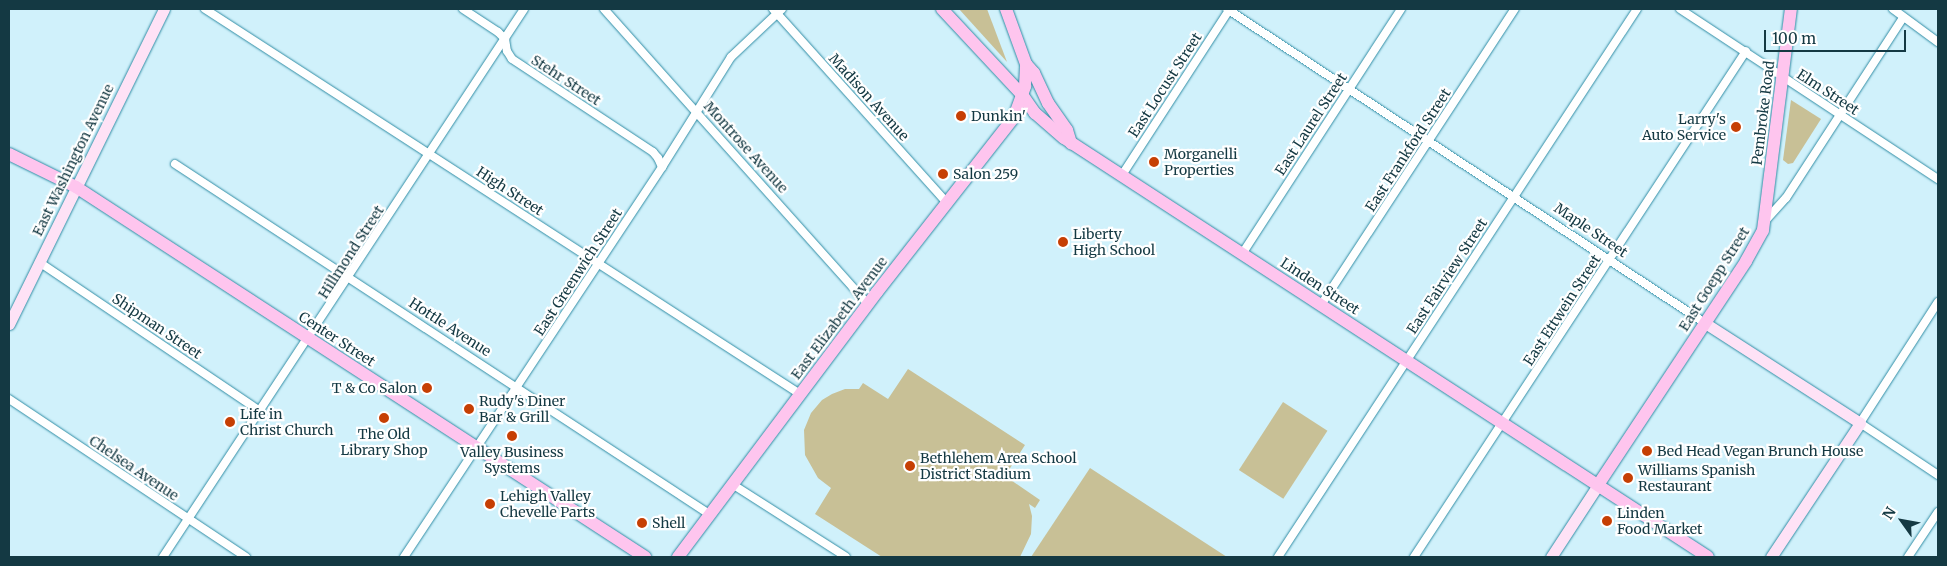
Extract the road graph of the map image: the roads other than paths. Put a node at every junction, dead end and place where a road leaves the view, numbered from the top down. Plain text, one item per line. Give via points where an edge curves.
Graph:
1 (164, 9) edge
2 (205, 9) edge
3 (462, 9) edge
4 (524, 9) edge
5 (604, 9) edge
6 (942, 9) edge
7 (1006, 9) edge
8 (1228, 9) edge
9 (1401, 9) edge
10 (1515, 9) edge
11 (1637, 9) edge
12 (1680, 9) edge
13 (1791, 9) edge
14 (1893, 9) edge
15 (777, 10) edge
16 (1903, 18) junction
17 (505, 39) junction
18 (1938, 42) edge
19 (1746, 51) junction
20 (1026, 64) junction
21 (1783, 78) junction
22 (1349, 88) junction
23 (1022, 96) junction
24 (696, 110) junction
25 (1840, 114) junction
26 (1428, 141) junction
27 (1071, 143) junction
28 (430, 153) junction
29 (9, 154) edge
30 (175, 164) dead end
31 (662, 167) junction
32 (1122, 175) junction
33 (1938, 178) edge
34 (76, 187) junction
35 (1514, 197) junction
36 (946, 202) junction
37 (1765, 221) junction
38 (1242, 254) junction
39 (1609, 260) junction
40 (39, 262) junction
41 (598, 264) junction
42 (350, 277) junction
43 (1938, 302) edge
44 (868, 304) junction
45 (1321, 305) junction
46 (9, 324) edge
47 (1705, 324) junction
48 (309, 338) junction
49 (1407, 362) junction
50 (518, 387) junction
51 (800, 394) junction
52 (9, 399) edge
53 (260, 411) junction
54 (1502, 423) junction
55 (1860, 423) junction
56 (478, 448) junction
57 (1938, 475) edge
58 (732, 484) junction
59 (1598, 485) junction
60 (1938, 512) edge
61 (709, 514) junction
62 (187, 519) junction
63 (163, 557) edge
64 (246, 557) edge
65 (404, 557) edge
66 (645, 557) edge
67 (678, 557) edge
68 (846, 557) edge
69 (1278, 557) edge
70 (1414, 557) edge
71 (1550, 557) edge
72 (1708, 557) edge
73 (1771, 557) edge
74 (1908, 557) edge

1 - 34 street, East Washington Avenue
2 - 28 street, High Street
3 - 17 street, Stehr Street
4 - 17 street, Hillmond Street
5 - 24 street, Montrose Avenue
6 - 23 main road, Linden Street
7 - 20 main road
8 - 22 street, Maple Street
8 - 32 street, East Locust Street
9 - 22 street, East Laurel Street
10 - 26 street, East Frankford Street
11 - 35 street, East Fairview Street
12 - 19 street, Elm Street
13 - 21 main road, Pembroke Road
14 - 16 street
15 - 24 street, East Greenwich Street via 731,57
15 - 36 street, Madison Avenue
16 - 18 street
16 - 25 street, East Goepp Street
17 - 28 street, Hillmond Street
17 - 31 street, Stehr Street via 512,59 653,152
19 - 21 street, Elm Street
19 - 39 street, East Ettwein Street
20 - 23 main road, East Elizabeth Avenue
20 - 27 main road via 1034,72
21 - 25 street, Elm Street
21 - 37 main road, Pembroke Road
22 - 26 street, Maple Street
22 - 38 street, East Laurel Street
23 - 27 main road, Linden Street via 1035,113
23 - 36 main road, East Elizabeth Avenue via 1014,117
24 - 31 street, East Greenwich Street
24 - 44 street, Montrose Avenue
25 - 33 street, Elm Street
25 - 37 street, East Goepp Street via 1786,198
26 - 35 street, Maple Street
26 - 45 street, East Frankford Street
27 - 32 main road, Linden Street
28 - 41 street, High Street
28 - 42 street, Hillmond Street
29 - 34 main road, Center Street
30 - 42 street, Hottle Avenue
31 - 41 street, East Greenwich Street
32 - 38 main road, Linden Street
34 - 40 street, East Washington Avenue
34 - 48 main road, Center Street
35 - 39 street, Maple Street
35 - 49 street, East Fairview Street
36 - 44 main road, East Elizabeth Avenue
37 - 47 main road, East Goepp Street via 1759,239
38 - 45 main road, Linden Street
39 - 47 street, Maple Street
39 - 54 street, East Ettwein Street
40 - 46 street, East Washington Avenue
40 - 53 street, Shipman Street
41 - 50 street, East Greenwich Street
41 - 51 street, High Street
42 - 48 street, Hillmond Street
42 - 50 street, Hottle Avenue
43 - 55 street
44 - 51 main road, East Elizabeth Avenue
45 - 49 main road, Linden Street
47 - 55 street, Maple Street
47 - 59 main road, East Goepp Street
48 - 53 street, Hillmond Street
48 - 56 main road, Center Street
49 - 54 main road, Linden Street
49 - 69 street, East Fairview Street
50 - 56 street, East Greenwich Street
50 - 61 street, Hottle Avenue
51 - 58 main road, East Elizabeth Avenue
52 - 62 street, Chelsea Avenue
53 - 62 street, Hillmond Street
54 - 59 main road, Linden Street
54 - 70 street, East Ettwein Street
55 - 57 street, Maple Street
55 - 73 street
56 - 65 street, East Greenwich Street
56 - 66 main road, Center Street
58 - 61 main road, East Elizabeth Avenue
58 - 68 street
59 - 71 street, East Goepp Street
59 - 72 main road, Linden Street
60 - 74 street
61 - 67 main road, East Elizabeth Avenue
62 - 63 street, Hillmond Street
62 - 64 street, Chelsea Avenue

